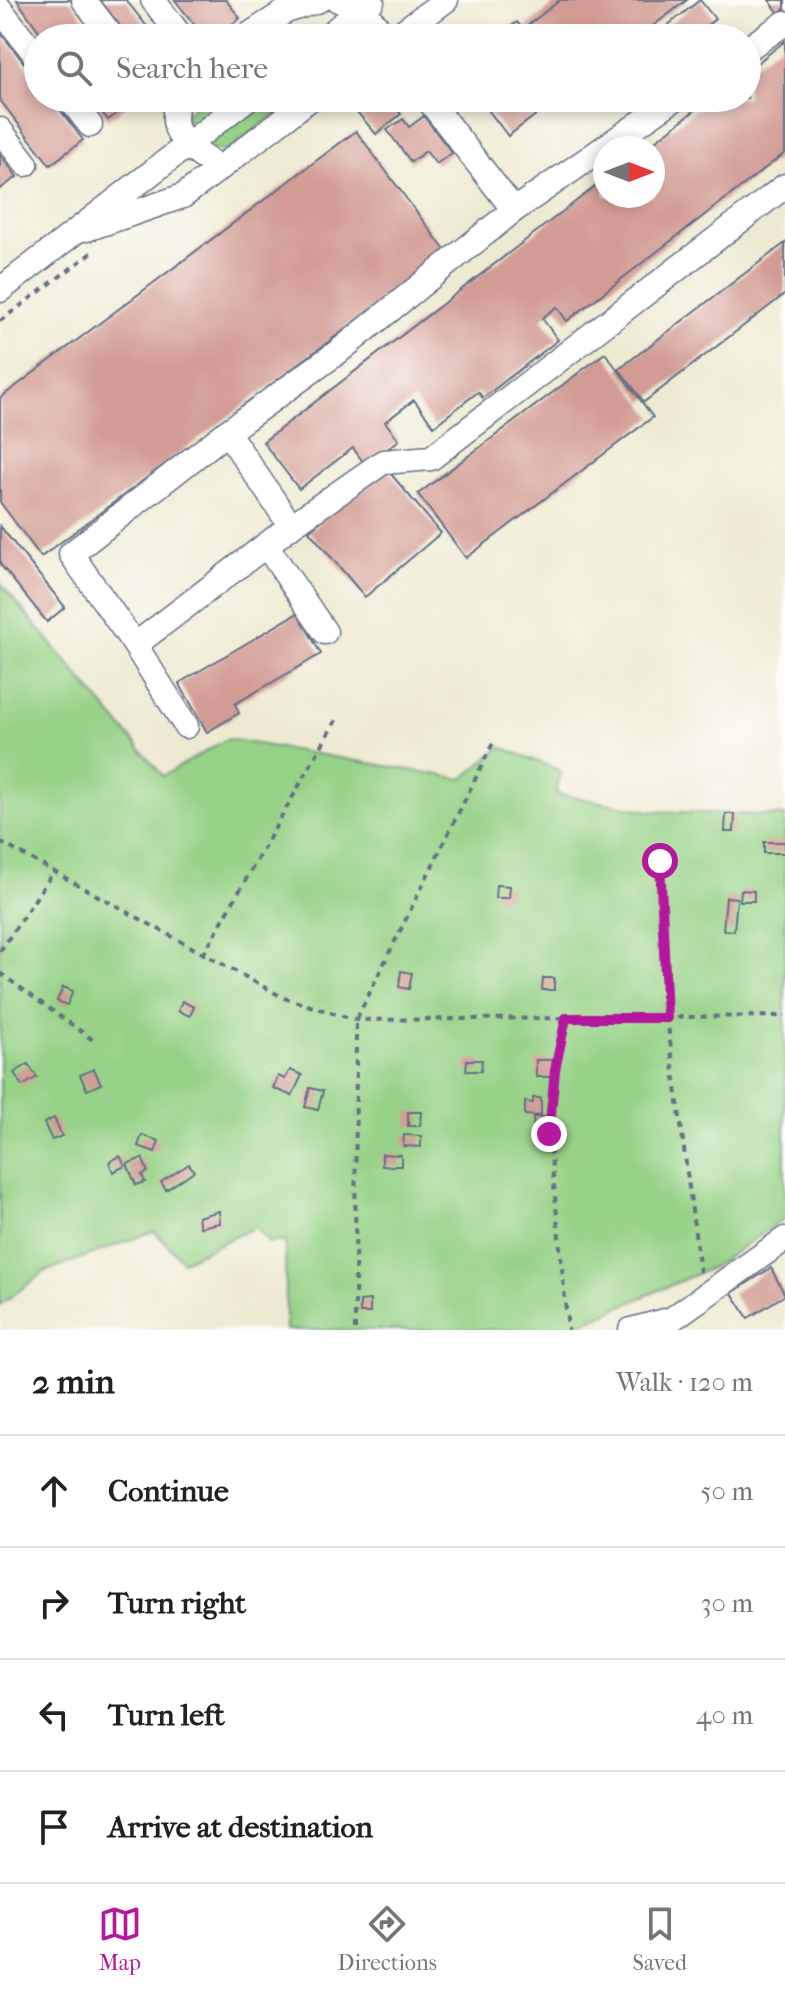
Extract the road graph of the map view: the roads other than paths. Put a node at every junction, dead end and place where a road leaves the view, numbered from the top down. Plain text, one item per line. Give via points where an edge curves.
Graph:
1 (84, 0) edge
2 (153, 0) edge
3 (319, 0) edge
4 (338, 0) edge
5 (446, 0) edge
6 (368, 4) edge
7 (0, 9) edge
8 (785, 23) edge
9 (102, 24) edge
10 (171, 24) edge
11 (266, 24) edge
12 (343, 24) edge
13 (379, 24) edge
14 (413, 24) edge
15 (761, 39) edge
16 (24, 40) edge
17 (80, 112) edge
18 (174, 112) edge
19 (230, 112) edge
20 (293, 112) edge
21 (438, 112) edge
22 (656, 112) edge
23 (90, 125) dead end
24 (0, 130) edge
25 (185, 147) junction
26 (26, 164) dead end
27 (220, 168) junction
28 (785, 186) edge
29 (514, 210) junction
30 (80, 231) junction
31 (0, 290) edge
32 (227, 432) junction
33 (291, 526) junction
34 (266, 545) junction
35 (325, 632) dead end
36 (135, 645) junction
37 (186, 726) dead end
38 (785, 1239) edge
39 (672, 1324) edge
40 (631, 1330) edge

1 - 9 street
2 - 10 street
3 - 11 street
4 - 6 street
5 - 14 street
6 - 12 street
6 - 13 street
7 - 16 street
8 - 15 street
17 - 23 street
18 - 25 street
19 - 25 street
20 - 27 street
21 - 29 street
22 - 29 street
24 - 26 street
25 - 27 street
25 - 30 street
27 - 30 street via 183,196
28 - 33 street via 431,458 383,462
29 - 32 street via 338,352
30 - 31 street
32 - 33 street
32 - 36 street via 71,554
33 - 34 street
34 - 35 street
34 - 36 street
36 - 37 street
38 - 39 street
39 - 40 street

